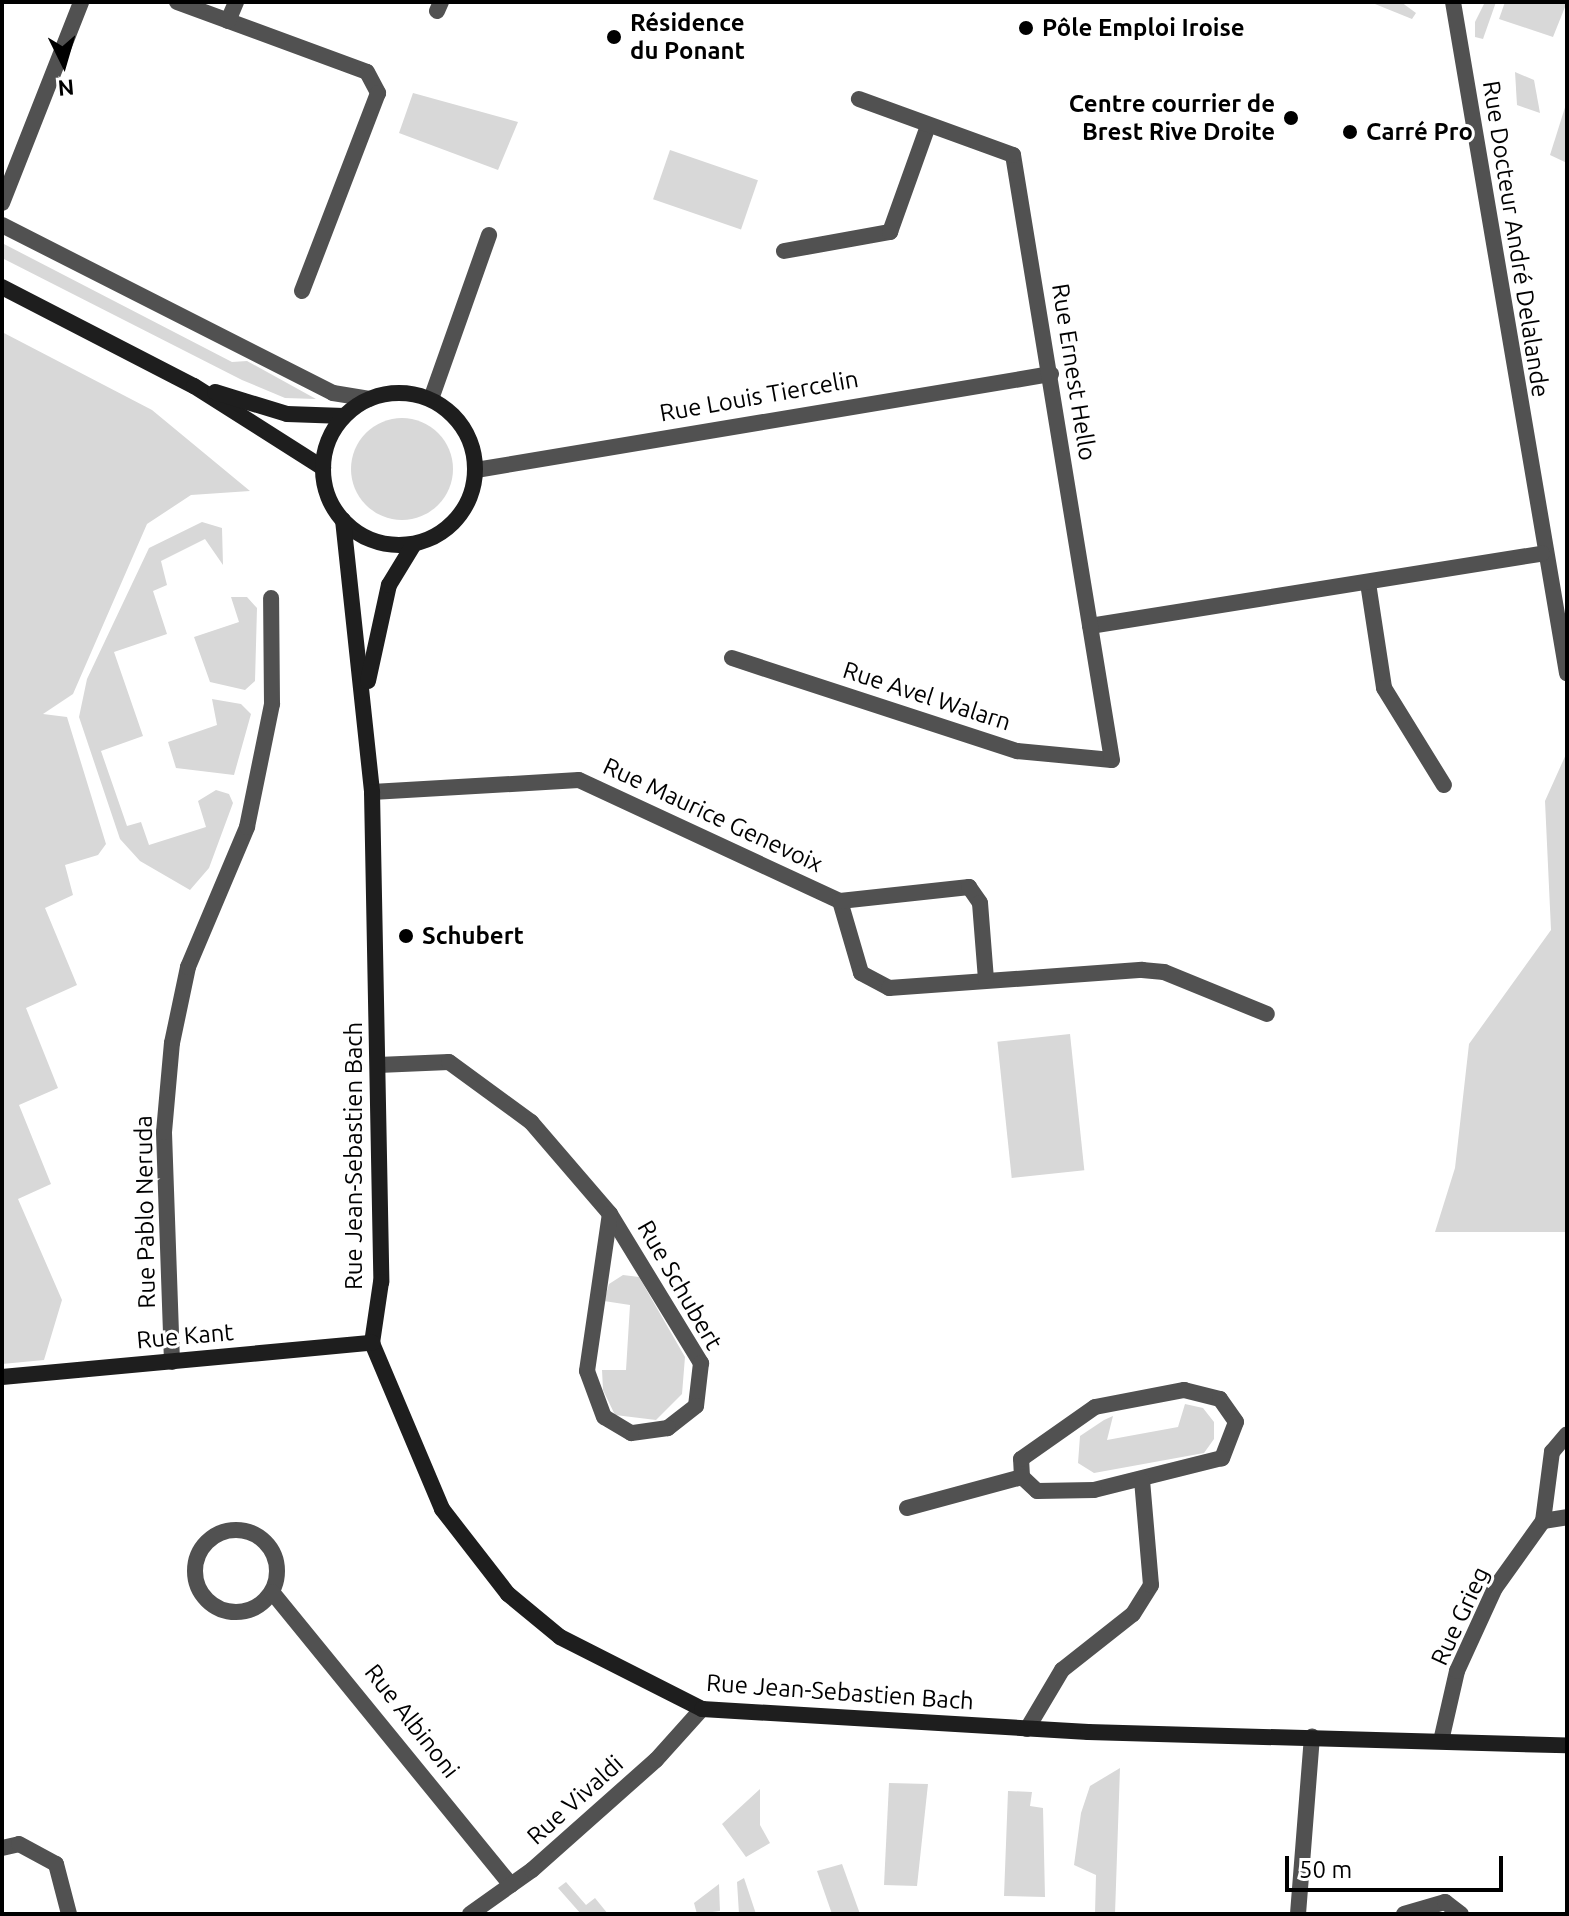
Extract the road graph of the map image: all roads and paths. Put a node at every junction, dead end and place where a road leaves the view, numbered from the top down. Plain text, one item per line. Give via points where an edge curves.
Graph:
1 (81, 2) edge
2 (177, 2) edge
3 (236, 2) edge
4 (1453, 2) edge
5 (228, 21) junction
6 (859, 99) dead end
7 (928, 126) junction
8 (2, 203) edge
9 (2, 225) edge
10 (489, 235) dead end
11 (784, 251) dead end
12 (2, 287) edge
13 (302, 291) dead end
14 (1051, 374) junction
15 (194, 386) junction
16 (370, 399) junction
17 (431, 399) junction
18 (344, 416) junction
19 (323, 468) junction
20 (476, 470) junction
21 (343, 520) junction
22 (414, 544) junction
23 (1542, 554) junction
24 (1368, 583) junction
25 (271, 598) dead end
26 (1090, 626) junction
27 (732, 658) dead end
28 (1567, 673) edge
29 (366, 691) junction
30 (1112, 760) joint
31 (1444, 785) dead end
32 (372, 792) junction
33 (840, 901) junction
34 (986, 980) junction
35 (1267, 1014) dead end
36 (378, 1065) junction
37 (610, 1214) junction
38 (372, 1343) junction
39 (172, 1362) junction
40 (2, 1377) edge
41 (1567, 1434) edge
42 (1022, 1477) junction
43 (1142, 1481) junction
44 (907, 1508) dead end
45 (1567, 1517) edge
46 (1543, 1521) junction
47 (272, 1592) junction
48 (702, 1709) junction
49 (1027, 1729) junction
50 (1312, 1737) junction
51 (1441, 1741) junction
52 (1567, 1745) edge
53 (2, 1848) edge
54 (511, 1885) junction
55 (69, 1914) edge
56 (470, 1914) edge
57 (1298, 1914) edge
58 (1404, 1914) edge
59 (1461, 1914) edge

1 - 8 street via 42,84
2 - 5 street
3 - 5 street
4 - 23 street, Rue Docteur André Delalande
5 - 13 street via 367,72 378,93
6 - 7 street, Rue Ernest Hello
7 - 11 street via 890,232
7 - 14 street, Rue Ernest Hello via 1013,155
9 - 16 street via 333,393
10 - 17 street
12 - 15 street
14 - 20 street, Rue Louis Tiercelin
14 - 26 street, Rue Ernest Hello
15 - 18 street via 287,414
15 - 19 street
16 - 17 street via 390,393
16 - 18 street
17 - 20 street via 464,428
18 - 19 street
19 - 21 street
20 - 22 street via 464,510 441,532
21 - 22 street via 375,541
21 - 29 street, Rue Jean-Sebastien Bach
22 - 29 street, Rue Jean-Sebastien Bach via 389,585
23 - 24 street
23 - 28 street, Rue Docteur André Delalande
24 - 26 street
24 - 31 street via 1384,688
25 - 39 street, Rue Pablo Neruda via 272,704 247,827 188,967 172,1043 164,1132
26 - 30 street, Rue Ernest Hello
27 - 30 street, Rue Avel Walarn via 1017,751
29 - 32 street, Rue Jean-Sebastien Bach
32 - 33 street, Rue Maurice Genevoix via 579,780
32 - 36 street, Rue Jean-Sebastien Bach
33 - 34 street, Rue Maurice Genevoix via 861,973 889,988
33 - 34 street, Rue Maurice Genevoix via 969,887 980,903
34 - 35 street, Rue Maurice Genevoix via 1164,972
36 - 37 street, Rue Schubert via 449,1062 531,1122
36 - 38 street, Rue Jean-Sebastien Bach via 381,1282
37 - 37 street, Rue Schubert via 701,1363 696,1406 668,1428 631,1433 604,1417 587,1371
38 - 39 street, Rue Kant
38 - 48 street, Rue Jean-Sebastien Bach via 442,1509 508,1594 560,1637
39 - 40 street, Rue Kant
41 - 46 street, Rue Grieg via 1552,1452
42 - 43 street via 1037,1491
42 - 43 street via 1021,1459 1095,1407 1184,1390 1220,1399 1236,1422 1222,1458
42 - 44 street
43 - 49 street via 1151,1585 1133,1614 1062,1670
45 - 46 street
46 - 51 street, Rue Grieg via 1495,1588 1457,1671
47 - 47 street via 274,1555 258,1535 232,1529 200,1550 198,1587 215,1607 252,1609
47 - 54 street, Rue Albinoni
48 - 49 street, Rue Jean-Sebastien Bach
48 - 54 street, Rue Vivaldi via 656,1760
49 - 50 street, Rue Jean-Sebastien Bach
50 - 51 street, Rue Jean-Sebastien Bach
50 - 57 street
51 - 52 street, Rue Jean-Sebastien Bach
53 - 55 street via 19,1844 56,1864
54 - 56 street, Rue Vivaldi
58 - 59 street via 1445,1902

